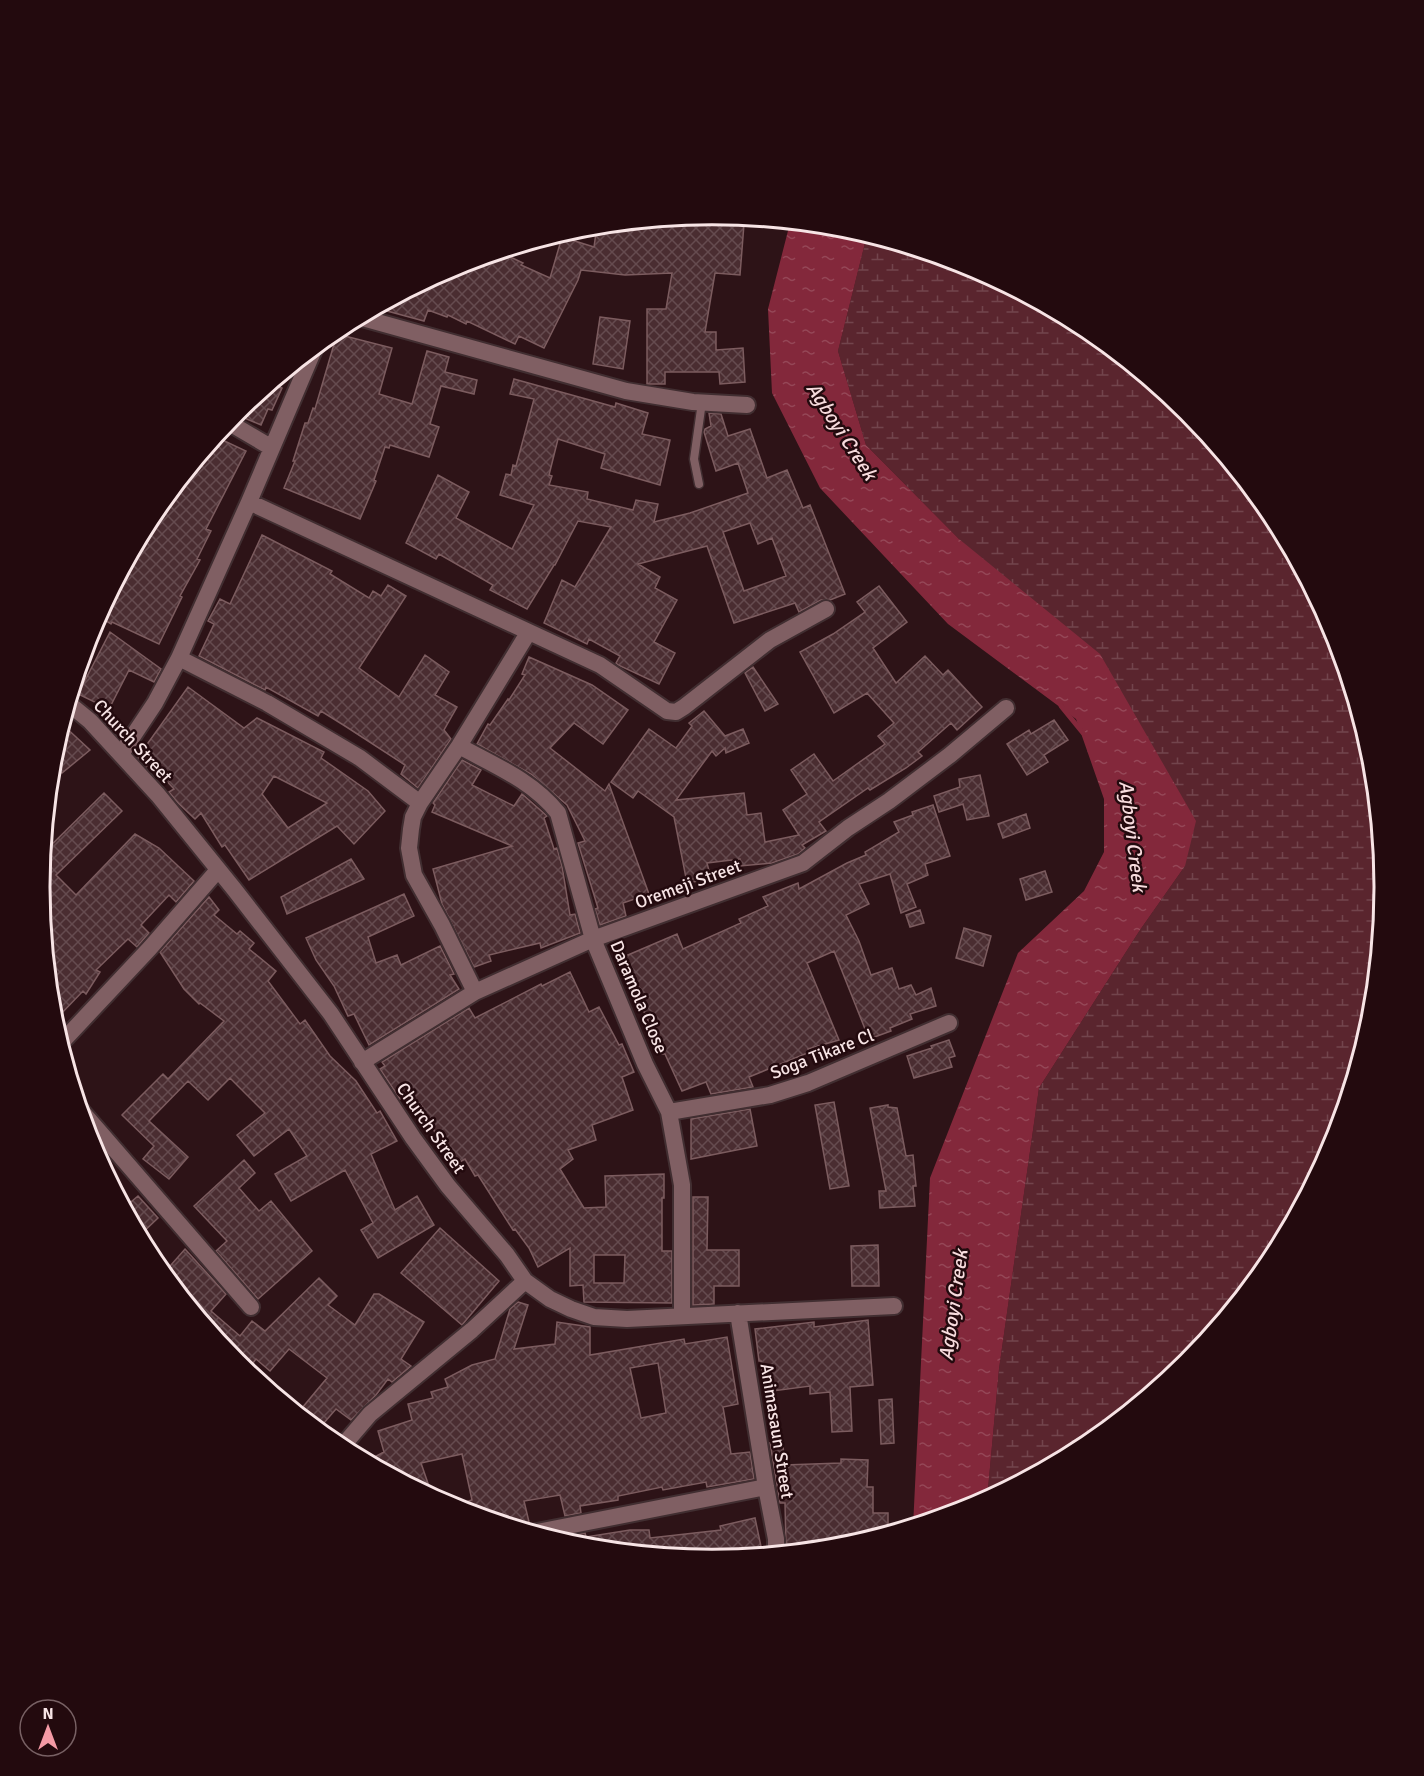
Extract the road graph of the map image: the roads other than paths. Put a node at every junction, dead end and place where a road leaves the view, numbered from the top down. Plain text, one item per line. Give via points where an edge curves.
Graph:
1 (371, 320) edge
2 (308, 363) edge
3 (702, 402) junction
4 (747, 405) dead end
5 (237, 427) edge
6 (272, 447) junction
7 (699, 484) dead end
8 (249, 502) junction
9 (826, 609) dead end
10 (528, 633) junction
11 (179, 658) junction
12 (75, 708) edge
13 (1006, 708) dead end
14 (459, 746) junction
15 (121, 754) junction
16 (420, 802) junction
17 (218, 870) junction
18 (593, 939) junction
19 (475, 992) junction
20 (949, 1023) dead end
21 (67, 1037) edge
22 (362, 1062) junction
23 (669, 1112) junction
24 (94, 1125) edge
25 (525, 1281) junction
26 (894, 1306) dead end
27 (251, 1307) dead end
28 (738, 1313) junction
29 (682, 1315) junction
30 (347, 1441) edge
31 (766, 1487) junction
32 (548, 1530) edge
33 (776, 1547) edge

1 - 3 street via 626,391
2 - 6 street
3 - 4 street
3 - 7 lane via 694,459
5 - 6 street
6 - 8 street
8 - 10 street
8 - 11 street
9 - 10 street via 770,640 676,712 658,707 600,665
10 - 14 street
11 - 15 street
11 - 16 street via 267,703 360,758
12 - 15 street, Church Street
13 - 18 street, Oremeji Street via 950,755 802,863
14 - 16 street
14 - 18 street, Daramola Close via 528,785 558,813
15 - 17 street, Church Street
16 - 19 street via 413,817 409,848 414,875
17 - 21 street
17 - 22 street, Church Street via 331,1014
18 - 19 street, Oremeji Street
18 - 23 street, Daramola Close
19 - 22 street, Oremeji Street
20 - 23 street, Soga Tikare Cl via 808,1083 770,1095
22 - 25 street, Church Street via 448,1186
23 - 29 street, Daramola Close via 682,1185
24 - 27 street
25 - 29 street, Church Street via 550,1299 594,1317
25 - 30 street via 370,1414
26 - 28 street, Church Street
28 - 29 street, Church Street
28 - 31 street, Animasaun Street
31 - 32 street
31 - 33 street, Animasaun Street

